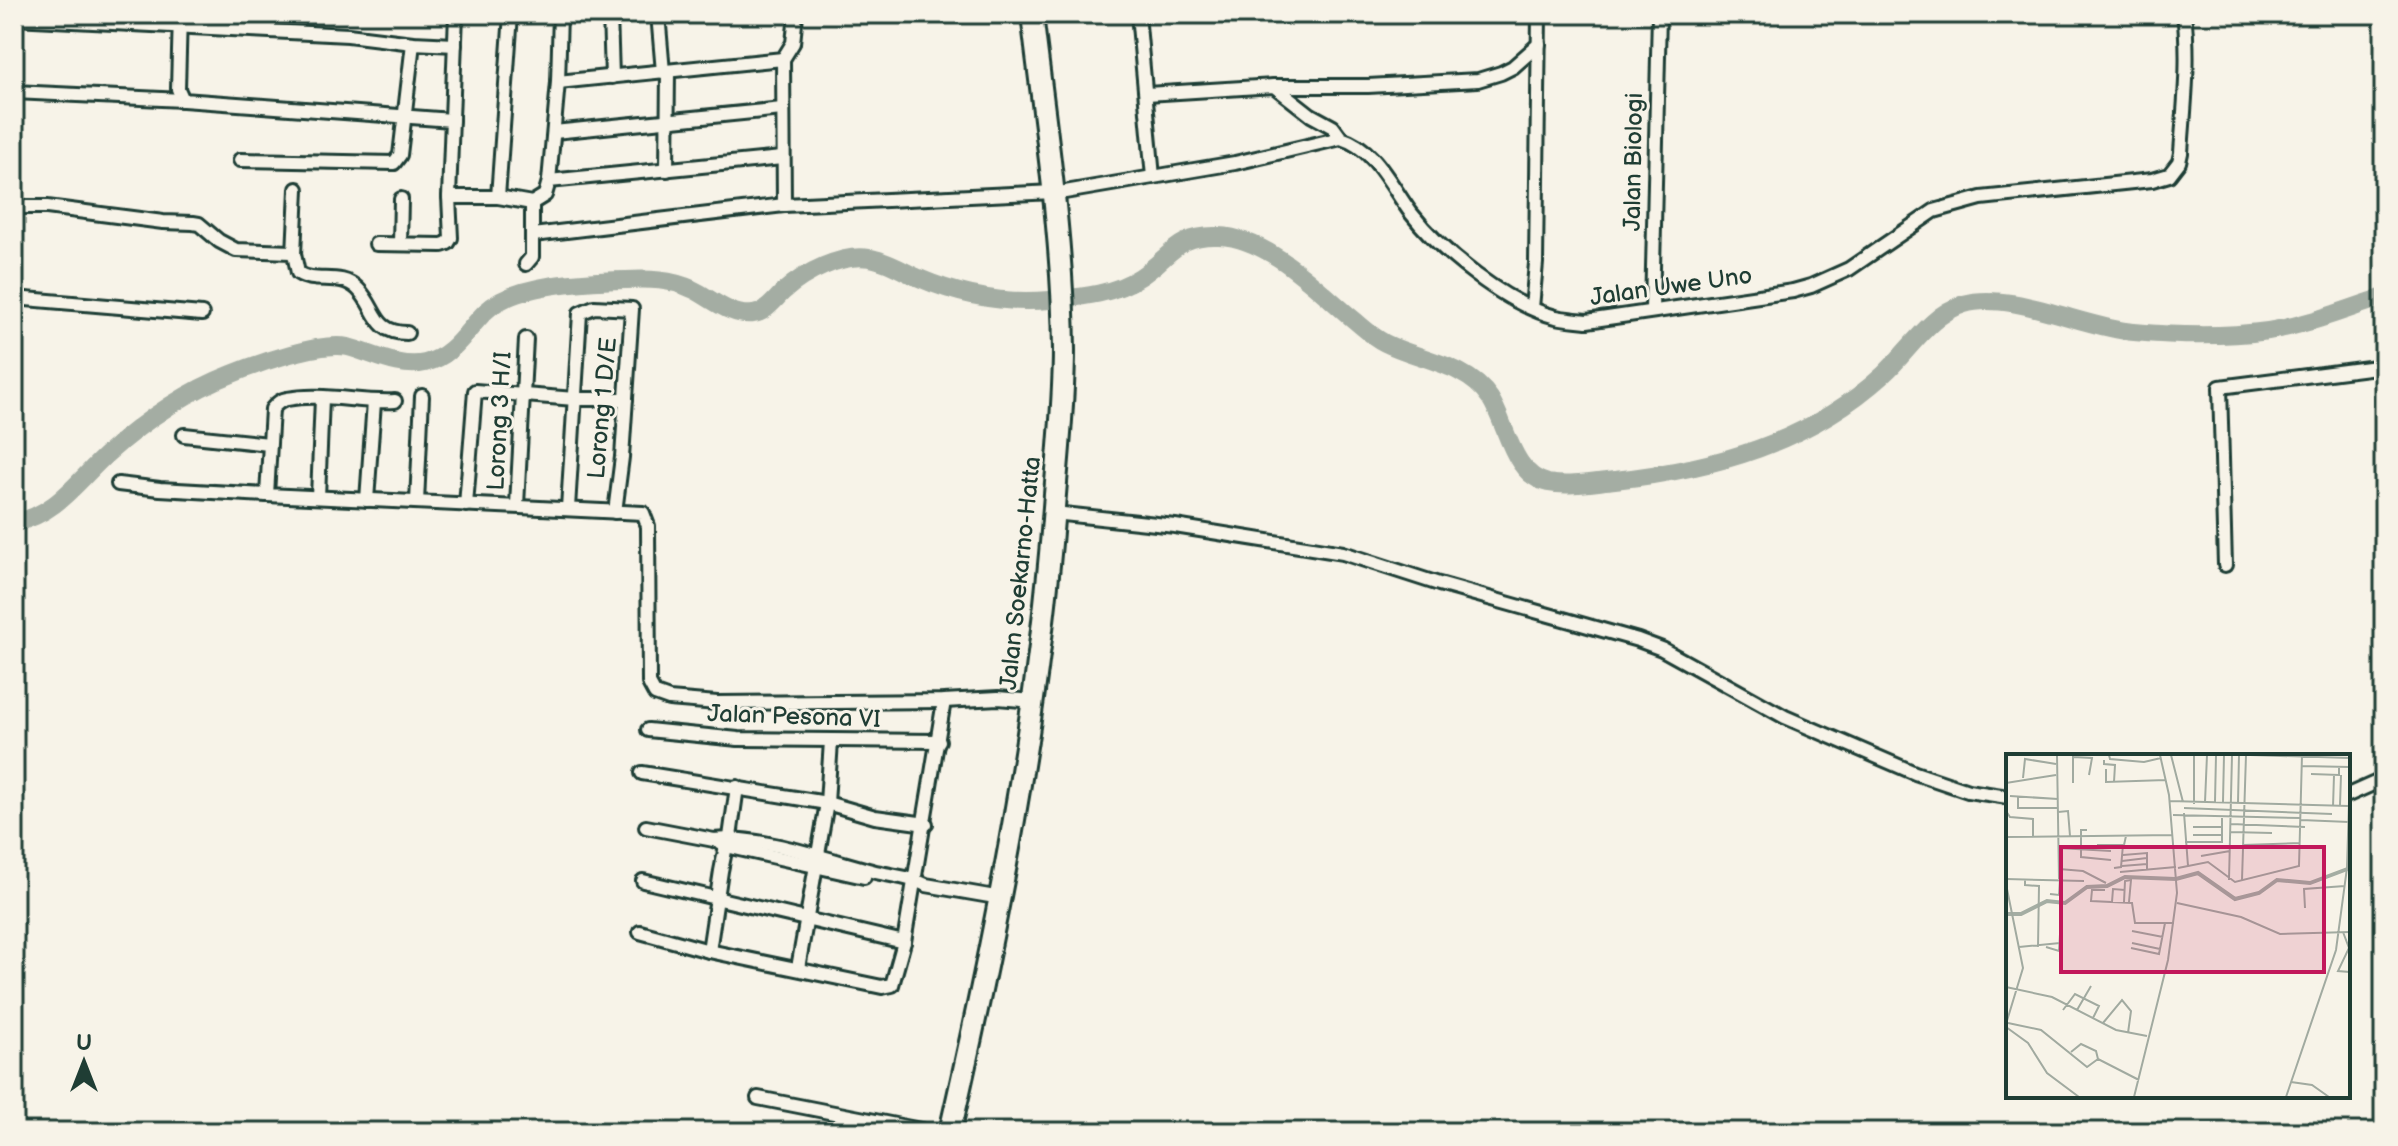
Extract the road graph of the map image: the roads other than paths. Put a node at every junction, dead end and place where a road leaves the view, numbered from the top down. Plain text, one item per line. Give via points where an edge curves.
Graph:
1 (456, 14) edge
2 (511, 14) edge
3 (560, 14) edge
4 (610, 14) edge
5 (658, 14) edge
6 (796, 14) edge
7 (1032, 14) edge
8 (1043, 14) edge
9 (1138, 14) edge
10 (1539, 14) edge
11 (1659, 14) edge
12 (2184, 14) edge
13 (14, 18) edge
14 (180, 20) edge
15 (413, 43) junction
16 (1539, 44) junction
17 (455, 45) junction
18 (783, 59) junction
19 (665, 72) junction
20 (612, 77) junction
21 (558, 82) junction
22 (1274, 86) junction
23 (14, 92) edge
24 (1147, 94) junction
25 (183, 100) junction
26 (782, 109) junction
27 (404, 115) junction
28 (452, 120) junction
29 (667, 121) junction
30 (554, 132) junction
31 (1341, 138) junction
32 (782, 158) junction
33 (240, 160) dead end
34 (667, 170) junction
35 (1153, 177) junction
36 (549, 181) junction
37 (297, 189) dead end
38 (1059, 192) junction
39 (449, 197) junction
40 (498, 197) junction
41 (401, 199) dead end
42 (532, 203) junction
43 (784, 205) junction
44 (14, 207) edge
45 (533, 235) junction
46 (376, 244) dead end
47 (400, 244) junction
48 (294, 254) junction
49 (526, 264) dead end
50 (14, 298) edge
51 (1532, 308) junction
52 (1652, 310) junction
53 (202, 314) dead end
54 (407, 333) dead end
55 (526, 339) dead end
56 (2384, 366) edge
57 (422, 396) dead end
58 (523, 397) junction
59 (322, 398) junction
60 (575, 399) junction
61 (626, 399) junction
62 (395, 401) dead end
63 (374, 402) junction
64 (184, 435) dead end
65 (269, 444) junction
66 (118, 484) dead end
67 (267, 495) junction
68 (318, 497) junction
69 (367, 500) junction
70 (417, 502) junction
71 (466, 505) junction
72 (517, 505) junction
73 (568, 508) junction
74 (615, 512) junction
75 (1059, 513) junction
76 (2225, 565) dead end
77 (944, 701) junction
78 (1033, 701) junction
79 (648, 730) dead end
80 (831, 741) junction
81 (939, 741) junction
82 (642, 773) dead end
83 (2384, 779) edge
84 (737, 787) junction
85 (2350, 794) edge
86 (2006, 797) edge
87 (827, 803) junction
88 (926, 824) junction
89 (646, 827) dead end
90 (1017, 836) junction
91 (723, 841) junction
92 (818, 862) junction
93 (643, 881) dead end
94 (918, 884) junction
95 (717, 897) junction
96 (1001, 898) junction
97 (808, 917) junction
98 (640, 932) dead end
99 (904, 942) junction
100 (709, 951) junction
101 (798, 968) junction
102 (758, 1098) dead end
103 (964, 1098) junction
104 (931, 1132) edge
105 (950, 1132) edge
106 (963, 1132) edge

1 - 17 street
2 - 40 street
3 - 21 street
4 - 20 street
5 - 19 street
6 - 18 street via 793,43
7 - 38 main road, Jalan Soekarno-Hatta
8 - 38 main road, Jalan Soekarno-Hatta
9 - 24 street
10 - 16 street
11 - 52 street, Jalan Biologi
12 - 52 street, Jalan Uwe Uno via 2187,83 2181,153 2169,175 1957,203 1919,219 1864,260 1811,286
13 - 14 street
14 - 15 street
14 - 25 street via 178,89
15 - 17 street
15 - 27 street
16 - 22 street via 1513,67 1478,80
16 - 51 street
17 - 28 street
18 - 19 street
18 - 26 street
19 - 20 street
19 - 29 street
20 - 21 street
21 - 30 street
22 - 24 street
22 - 31 street, Jalan Uwe Uno
23 - 25 street
24 - 35 street
25 - 27 street
26 - 29 street
26 - 32 street
27 - 28 street
27 - 33 street via 400,155 394,163
28 - 39 street
29 - 30 street
29 - 34 street
30 - 36 street
31 - 35 street
31 - 51 street, Jalan Uwe Uno via 1375,159 1434,240 1507,296
32 - 34 street
32 - 43 street
34 - 36 street
35 - 38 street
36 - 42 street via 545,195
37 - 48 street
38 - 43 street
38 - 75 main road, Jalan Soekarno-Hatta via 1074,416
39 - 40 street
39 - 47 street via 448,243
40 - 42 street
41 - 47 street
42 - 45 street
43 - 45 street
44 - 48 street via 199,224 236,250
45 - 49 street via 532,257
46 - 47 street
48 - 54 street via 298,273 347,282 358,289 380,324
50 - 53 street
51 - 52 street, Jalan Uwe Uno via 1587,321
55 - 58 street, Lorong 3 H/I
56 - 76 street via 2220,387
57 - 70 street
58 - 60 street
58 - 71 street via 475,391
58 - 72 street, Lorong 3 H/I
59 - 63 street
59 - 65 street via 285,399 275,405
59 - 68 street
60 - 61 street
60 - 61 street, Lorong 1 D/E via 580,313 594,307 632,309
60 - 73 street
61 - 74 street, Lorong 1 D/E
62 - 63 street
63 - 69 street
64 - 65 street
65 - 67 street
66 - 67 street
67 - 68 street
68 - 69 street
69 - 70 street
70 - 71 street
71 - 72 street
72 - 73 street
73 - 74 street
74 - 77 street via 646,517 649,683 655,694 717,703
75 - 78 main road, Jalan Soekarno-Hatta
75 - 86 street via 1343,553 1638,640 1785,717 1902,768 1968,791
75 - 90 main road, Jalan Soekarno-Hatta via 1048,684
77 - 78 street
77 - 81 street
78 - 90 main road, Jalan Soekarno-Hatta
79 - 80 street, Jalan Pesona VI
80 - 81 street, Jalan Pesona VI
80 - 87 street
81 - 88 street
82 - 84 street
83 - 85 street
84 - 87 street
84 - 91 street
87 - 88 street
87 - 92 street
88 - 94 street
89 - 91 street
90 - 96 main road, Jalan Soekarno-Hatta
90 - 103 main road, Jalan Soekarno-Hatta
91 - 92 street
91 - 95 street
92 - 94 street
92 - 97 street
93 - 95 street
94 - 96 street
94 - 99 street
95 - 97 street
95 - 100 street
96 - 103 main road, Jalan Soekarno-Hatta
97 - 99 street
97 - 101 street
98 - 100 street
99 - 101 street via 889,987
100 - 101 street
102 - 104 street
103 - 105 main road, Jalan Soekarno-Hatta
103 - 106 main road, Jalan Soekarno-Hatta

